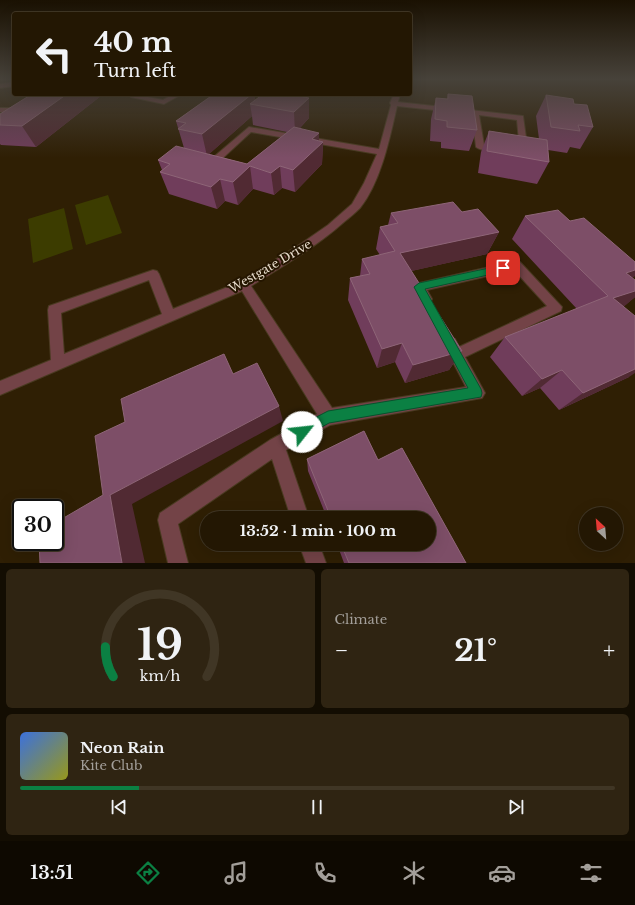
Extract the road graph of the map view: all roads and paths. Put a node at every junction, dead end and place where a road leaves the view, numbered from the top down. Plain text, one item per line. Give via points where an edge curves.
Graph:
1 (393, 105) edge
2 (433, 105) edge
3 (0, 110) edge
4 (32, 110) edge
5 (474, 113) junction
6 (382, 152) junction
7 (220, 169) edge
8 (244, 285) junction
9 (434, 314) edge
10 (169, 316) junction
11 (445, 334) edge
12 (456, 355) junction
13 (58, 363) junction
14 (0, 388) edge
15 (328, 417) junction
16 (276, 446) junction
17 (298, 511) edge
18 (312, 551) edge
19 (178, 563) edge
20 (316, 563) edge

1 - 6 street, Westgate Drive
2 - 5 street
3 - 4 street
5 - 5 street via 520,118 524,152 480,147
6 - 7 street via 290,140 249,129 207,166
6 - 8 street, Westgate Drive via 370,183 356,206 306,246
8 - 10 street, Westgate Drive
8 - 15 street
9 - 12 street via 419,287 516,266 556,307
10 - 13 street, Westgate Drive
10 - 13 street via 154,274 54,310
11 - 12 street
12 - 15 street via 476,393
13 - 14 street, Westgate Drive
15 - 16 street
16 - 17 street
16 - 19 street via 167,520
18 - 20 street

